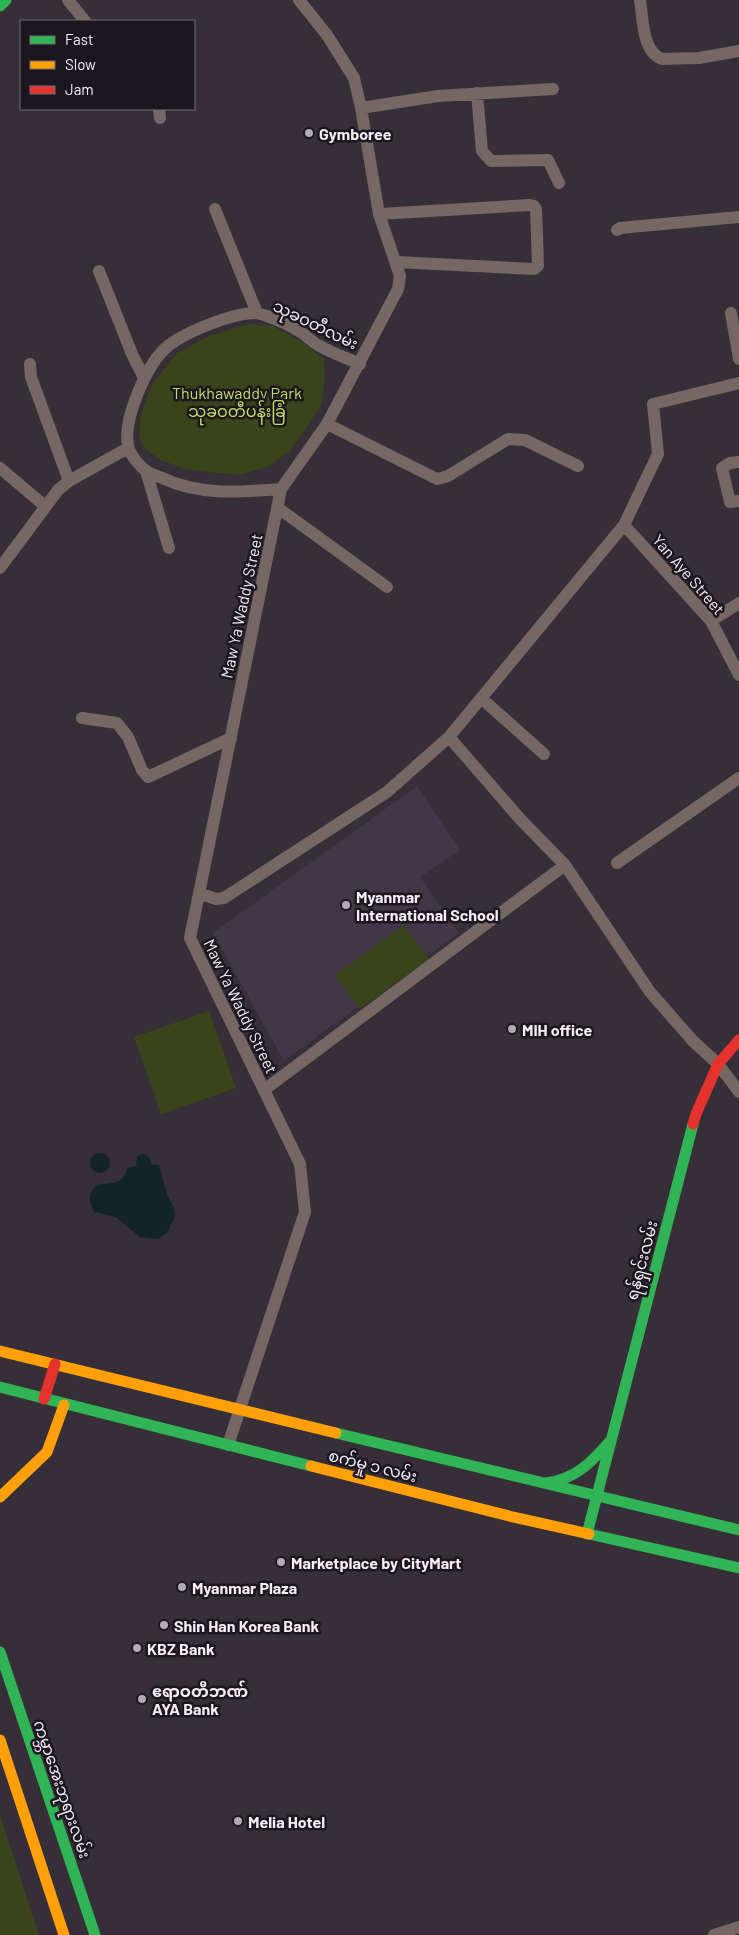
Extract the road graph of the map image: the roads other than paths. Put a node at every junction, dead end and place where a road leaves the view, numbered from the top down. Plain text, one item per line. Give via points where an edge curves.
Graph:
1 (6, 0) edge
2 (68, 0) edge
3 (299, 0) edge
4 (640, 0) edge
5 (0, 6) edge
6 (84, 20) edge
7 (739, 51) edge
8 (553, 88) dead end
9 (477, 93) junction
10 (361, 108) junction
11 (559, 183) dead end
12 (215, 209) dead end
13 (379, 214) junction
14 (739, 217) edge
15 (617, 230) dead end
16 (396, 262) junction
17 (99, 271) dead end
18 (257, 313) junction
19 (730, 313) dead end
20 (739, 359) edge
21 (30, 364) dead end
22 (360, 364) junction
23 (144, 378) junction
24 (739, 383) edge
25 (327, 424) junction
26 (128, 448) junction
27 (739, 462) edge
28 (578, 466) dead end
29 (0, 468) edge
30 (146, 471) junction
31 (69, 481) junction
32 (281, 489) junction
33 (739, 501) edge
34 (45, 506) junction
35 (278, 508) junction
36 (624, 525) junction
37 (169, 548) dead end
38 (0, 568) edge
39 (387, 588) dead end
40 (739, 603) edge
41 (711, 621) junction
42 (739, 675) edge
43 (481, 698) junction
44 (82, 718) dead end
45 (449, 736) junction
46 (230, 738) junction
47 (544, 754) dead end
48 (739, 778) edge
49 (617, 863) dead end
50 (565, 865) junction
51 (199, 893) junction
52 (739, 1040) edge
53 (718, 1064) junction
54 (264, 1090) junction
55 (739, 1092) edge
56 (0, 1351) edge
57 (55, 1364) junction
58 (0, 1387) edge
59 (44, 1399) junction
60 (64, 1405) junction
61 (240, 1408) junction
62 (611, 1440) junction
63 (228, 1445) junction
64 (534, 1483) junction
65 (0, 1496) edge
66 (597, 1498) junction
67 (739, 1530) edge
68 (587, 1534) junction
69 (739, 1568) edge
70 (0, 1652) edge
71 (0, 1740) edge
72 (739, 1926) edge
73 (64, 1935) edge
74 (94, 1935) edge
75 (714, 1935) edge

1 - 5 main road
2 - 6 street
3 - 10 street via 327,35 354,78
4 - 7 street via 646,36 651,52 657,57 699,58
8 - 9 street
9 - 10 street
9 - 11 street via 482,151 491,161 548,160
10 - 13 street
12 - 18 street
13 - 16 street
13 - 16 street via 529,205 536,209 538,266 534,269
14 - 15 street
16 - 22 street via 400,276 398,289
17 - 23 street
18 - 22 street, သုခဝတီလမ်း via 298,330 317,344
18 - 23 street, သုခဝတီလမ်း via 239,314 188,334 166,347
19 - 20 street
21 - 31 street via 31,377
22 - 25 street
23 - 26 street, သုခဝတီလမ်း via 131,410
24 - 36 street via 653,404 658,454
25 - 28 street via 441,480 508,439 525,440
25 - 32 street
26 - 30 street
26 - 31 street
27 - 33 street via 722,468 730,502
29 - 34 street
30 - 32 street via 202,491
30 - 37 street
31 - 34 street
32 - 35 street, Maw Ya Waddy Street
34 - 38 street
35 - 39 street
35 - 46 street, Maw Ya Waddy Street
36 - 41 street, Yan Aye Street
36 - 43 street
40 - 41 street
41 - 42 street, Yan Aye Street
43 - 45 street
43 - 47 street
44 - 46 street via 117,722 128,736 148,777
45 - 50 street via 521,820
45 - 51 street via 387,792 224,898 216,899
46 - 51 street, Maw Ya Waddy Street
48 - 49 street
50 - 53 street via 650,992
50 - 54 street
51 - 54 street, Maw Ya Waddy Street via 190,938
52 - 53 main road, ရန်ရှင်းလမ်း
53 - 55 street
53 - 62 main road, ရန်ရှင်းလမ်း via 696,1114
54 - 61 street, Maw Ya Waddy Street via 300,1164 305,1212
56 - 57 main road, စက်မှု ၁ လမ်း
57 - 59 main road
57 - 61 main road, စက်မှု ၁ လမ်း
58 - 59 main road, စက်မှု ၁ လမ်း
59 - 60 main road, စက်မှု ၁ လမ်း
60 - 63 main road, စက်မှု ၁ လမ်း
60 - 65 main road via 46,1452
61 - 63 street, Maw Ya Waddy Street
61 - 64 main road, စက်မှု ၁ လမ်း
62 - 64 main road via 594,1461 574,1476 554,1483
62 - 66 main road, ရန်ရှင်းလမ်း
63 - 68 main road, စက်မှု ၁ လမ်း
64 - 66 main road, စက်မှု ၁ လမ်း
66 - 67 main road, စက်မှု ၁ လမ်း
66 - 68 main road, ရန်ရှင်းလမ်း
68 - 69 main road, စက်မှု ၁ လမ်း
70 - 74 main road, ကမ္ဘာအေးဘုရားလမ်း
71 - 73 main road
72 - 75 street

